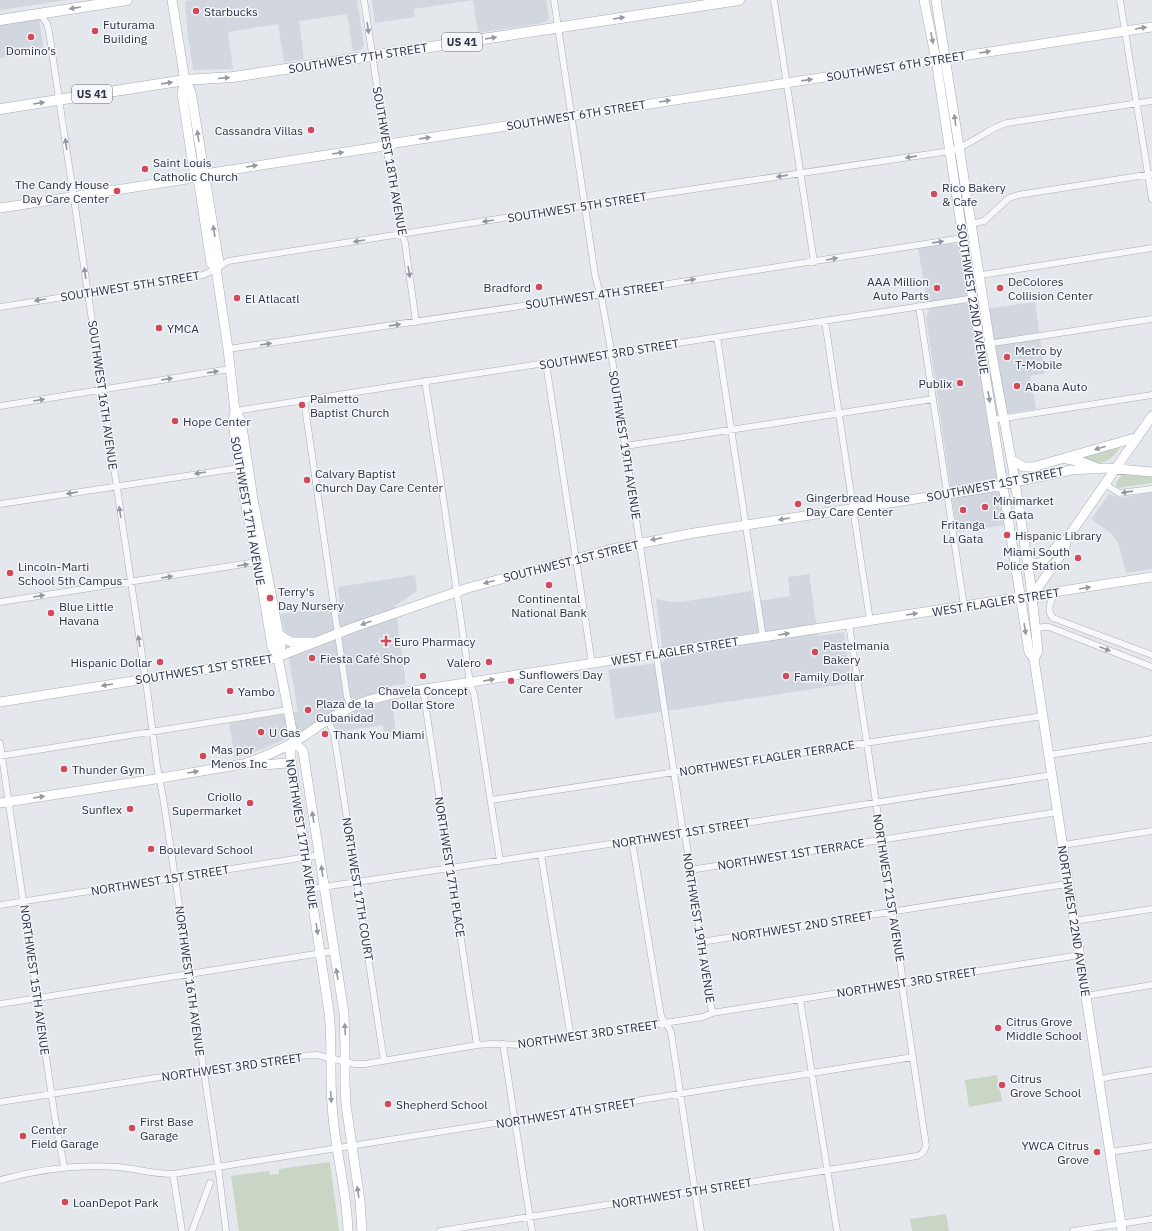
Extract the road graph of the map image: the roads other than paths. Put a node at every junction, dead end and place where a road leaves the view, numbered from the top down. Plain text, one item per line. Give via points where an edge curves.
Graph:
1 (128, 0) edge
2 (172, 0) edge
3 (364, 0) edge
4 (554, 0) edge
5 (739, 0) edge
6 (774, 0) edge
7 (924, 0) edge
8 (936, 0) edge
9 (1120, 0) edge
10 (40, 14) junction
11 (0, 20) edge
12 (1152, 27) edge
13 (558, 28) junction
14 (1126, 31) junction
15 (372, 56) junction
16 (946, 59) junction
17 (936, 60) junction
18 (185, 80) junction
19 (786, 83) junction
20 (59, 99) junction
21 (1152, 101) edge
22 (1137, 103) junction
23 (0, 109) edge
24 (571, 116) junction
25 (386, 145) junction
26 (959, 149) junction
27 (950, 151) junction
28 (801, 174) junction
29 (1150, 174) edge
30 (200, 175) junction
31 (74, 196) junction
32 (1152, 199) edge
33 (585, 206) junction
34 (0, 208) edge
35 (971, 224) junction
36 (402, 234) junction
37 (963, 238) junction
38 (1152, 248) edge
39 (814, 262) junction
40 (216, 269) junction
41 (979, 275) junction
42 (969, 276) junction
43 (88, 293) junction
44 (600, 294) junction
45 (983, 297) junction
46 (972, 298) junction
47 (918, 306) junction
48 (0, 307) edge
49 (1152, 319) edge
50 (825, 321) junction
51 (416, 322) junction
52 (717, 337) junction
53 (990, 344) junction
54 (980, 345) junction
55 (228, 349) junction
56 (611, 354) junction
57 (546, 363) junction
58 (230, 369) junction
59 (425, 381) junction
60 (102, 390) junction
61 (1152, 395) edge
62 (933, 399) junction
63 (304, 400) junction
64 (0, 406) edge
65 (236, 411) junction
66 (839, 413) junction
67 (1152, 416) edge
68 (1003, 418) junction
69 (992, 420) junction
70 (732, 430) junction
71 (1138, 437) junction
72 (624, 446) junction
73 (1066, 459) junction
74 (1012, 460) junction
75 (239, 468) junction
76 (1096, 468) junction
77 (1115, 468) junction
78 (1152, 472) edge
79 (249, 476) junction
80 (1015, 482) junction
81 (1105, 484) junction
82 (1002, 485) junction
83 (116, 486) junction
84 (1152, 489) edge
85 (947, 494) junction
86 (0, 504) edge
87 (853, 508) junction
88 (746, 525) junction
89 (1066, 540) junction
90 (640, 543) junction
91 (264, 555) junction
92 (575, 558) junction
93 (1028, 561) junction
94 (257, 562) junction
95 (1152, 578) edge
96 (131, 582) junction
97 (457, 591) junction
98 (1054, 593) junction
99 (1032, 596) junction
100 (1020, 598) junction
101 (0, 602) edge
102 (964, 606) junction
103 (870, 621) junction
104 (848, 624) junction
105 (1035, 629) junction
106 (338, 633) junction
107 (279, 635) junction
108 (763, 638) junction
109 (315, 642) junction
110 (656, 654) junction
111 (1152, 656) edge
112 (278, 657) junction
113 (1034, 659) junction
114 (592, 664) junction
115 (1152, 667) edge
116 (145, 679) junction
117 (470, 683) junction
118 (423, 690) junction
119 (0, 702) edge
120 (351, 707) junction
121 (287, 710) junction
122 (1043, 716) junction
123 (328, 720) junction
124 (153, 731) junction
125 (1152, 739) edge
126 (294, 742) junction
127 (0, 743) edge
128 (867, 743) junction
129 (1049, 755) junction
130 (1, 756) edge
131 (250, 762) junction
132 (292, 766) junction
133 (674, 772) junction
134 (1052, 776) junction
135 (160, 778) junction
136 (491, 800) junction
137 (4, 802) edge
138 (876, 803) junction
139 (1058, 812) junction
140 (1152, 831) edge
141 (683, 833) junction
142 (881, 840) junction
143 (632, 841) junction
144 (1063, 845) junction
145 (320, 855) junction
146 (541, 855) junction
147 (305, 858) junction
148 (500, 861) junction
149 (450, 868) junction
150 (690, 870) junction
151 (175, 877) junction
152 (357, 882) junction
153 (1069, 885) junction
154 (324, 887) junction
155 (310, 889) junction
156 (23, 901) junction
157 (0, 905) edge
158 (1152, 909) edge
159 (892, 912) junction
160 (1074, 921) junction
161 (701, 942) junction
162 (334, 951) junction
163 (320, 953) junction
164 (1080, 955) junction
165 (189, 974) junction
166 (902, 983) junction
167 (1152, 985) edge
168 (1086, 996) junction
169 (37, 998) junction
170 (800, 999) junction
171 (0, 1004) edge
172 (712, 1013) junction
173 (665, 1023) junction
174 (571, 1038) junction
175 (503, 1044) junction
176 (477, 1045) junction
177 (913, 1057) junction
178 (331, 1058) junction
179 (384, 1061) junction
180 (345, 1062) junction
181 (1152, 1070) edge
182 (203, 1071) junction
183 (812, 1073) junction
184 (1099, 1080) junction
185 (52, 1094) junction
186 (680, 1095) junction
187 (0, 1102) edge
188 (515, 1121) junction
189 (351, 1146) junction
190 (1152, 1146) edge
191 (337, 1148) junction
192 (924, 1152) joint
193 (1110, 1152) junction
194 (218, 1166) junction
195 (64, 1167) junction
196 (827, 1169) junction
197 (173, 1174) junction
198 (0, 1180) edge
199 (210, 1183) dead end
200 (695, 1191) junction
201 (530, 1217) junction
202 (1152, 1219) edge
203 (1122, 1227) edge
204 (182, 1231) edge
205 (192, 1231) edge
206 (226, 1231) edge
207 (348, 1231) edge
208 (362, 1231) edge
209 (440, 1231) edge
210 (532, 1231) edge
211 (701, 1231) edge
212 (837, 1231) edge
213 (1073, 1231) edge

1 -> 10 main road
2 - 18 main road, SOUTHWEST 17TH AVENUE
3 -> 15 street, SOUTHWEST 18TH AVENUE
4 - 13 street, SOUTHWEST 19TH AVENUE
13 -> 5 main road, SOUTHWEST 7TH STREET / US 41
6 - 19 street
7 -> 17 main road, SOUTHWEST 22ND AVENUE
8 - 16 main road, SOUTHWEST 22ND AVENUE
9 - 14 street
10 - 11 main road
10 - 20 street, SOUTHWEST 16TH AVENUE via 48,28
14 -> 12 main road, SOUTHWEST 6TH STREET
15 -> 13 main road, SOUTHWEST 7TH STREET / US 41
13 - 24 street, SOUTHWEST 19TH AVENUE
16 -> 14 main road, SOUTHWEST 6TH STREET
14 - 22 street
18 -> 15 main road, SOUTHWEST 7TH STREET / US 41 via 232,77
15 - 25 street, SOUTHWEST 18TH AVENUE
16 - 17 main road, SOUTHWEST 6TH STREET
26 -> 16 main road, SOUTHWEST 22ND AVENUE
19 -> 17 main road, SOUTHWEST 6TH STREET
17 - 27 main road, SOUTHWEST 22ND AVENUE
20 -> 18 main road, SOUTHWEST 7TH STREET / US 41
18 - 30 main road, SOUTHWEST 17TH AVENUE via 182,93 193,166
24 -> 19 main road, SOUTHWEST 6TH STREET
19 - 28 street
23 -> 20 main road, SOUTHWEST 7TH STREET / US 41
31 -> 20 street, SOUTHWEST 16TH AVENUE
21 - 22 street, SOUTHWEST 5TH STREET
22 - 26 street, SOUTHWEST 5TH STREET via 1007,123
22 - 29 street
25 -> 24 main road, SOUTHWEST 6TH STREET
24 - 33 street, SOUTHWEST 19TH AVENUE
30 -> 25 main road, SOUTHWEST 6TH STREET
25 - 36 street, SOUTHWEST 18TH AVENUE
26 - 27 street, SOUTHWEST 5TH STREET
26 - 35 main road, SOUTHWEST 22ND AVENUE
27 -> 28 street, SOUTHWEST 5TH STREET
27 - 37 main road, SOUTHWEST 22ND AVENUE
28 -> 33 street, SOUTHWEST 5TH STREET
28 - 39 street
29 - 32 street
29 - 35 street via 1018,195 1009,198 984,221
30 - 31 main road, SOUTHWEST 6TH STREET
30 - 40 main road, SOUTHWEST 17TH AVENUE via 219,263
31 - 34 main road, SOUTHWEST 6TH STREET
43 -> 31 street, SOUTHWEST 16TH AVENUE
33 -> 36 street, SOUTHWEST 5TH STREET
33 - 44 street, SOUTHWEST 19TH AVENUE
35 - 41 main road, SOUTHWEST 22ND AVENUE
36 -> 40 street, SOUTHWEST 5TH STREET via 228,260
36 -> 51 street, SOUTHWEST 18TH AVENUE
39 -> 37 street, SOUTHWEST 4TH STREET
37 - 42 main road, SOUTHWEST 22ND AVENUE
38 - 41 street
44 -> 39 street, SOUTHWEST 4TH STREET
40 - 43 street, SOUTHWEST 5TH STREET via 203,275
40 - 55 main road, SOUTHWEST 17TH AVENUE
41 - 42 street
41 - 45 main road, SOUTHWEST 22ND AVENUE
42 - 46 main road, SOUTHWEST 22ND AVENUE
43 -> 48 street, SOUTHWEST 5TH STREET
43 - 60 street, SOUTHWEST 16TH AVENUE
44 - 51 street, SOUTHWEST 4TH STREET
44 - 56 street, SOUTHWEST 19TH AVENUE
45 - 46 street, SOUTHWEST 3RD STREET
45 - 53 main road, SOUTHWEST 22ND AVENUE
46 - 47 street, SOUTHWEST 3RD STREET
46 - 54 main road, SOUTHWEST 22ND AVENUE
47 - 50 street, SOUTHWEST 3RD STREET
47 - 62 street
49 - 53 street
50 - 52 street, SOUTHWEST 3RD STREET
50 - 66 street
55 -> 51 street, SOUTHWEST 4TH STREET
52 - 56 street, SOUTHWEST 3RD STREET
52 - 70 street
53 - 54 street
53 - 68 main road, SOUTHWEST 22ND AVENUE
54 -> 69 main road, SOUTHWEST 22ND AVENUE
55 - 58 main road, SOUTHWEST 17TH AVENUE
56 - 57 street, SOUTHWEST 3RD STREET
56 - 72 street, SOUTHWEST 19TH AVENUE
57 - 59 street, SOUTHWEST 3RD STREET
57 - 92 street
60 -> 58 street
58 - 65 main road, SOUTHWEST 17TH AVENUE
59 - 63 street, SOUTHWEST 3RD STREET
59 - 97 street
64 -> 60 street
60 - 83 street, SOUTHWEST 16TH AVENUE
61 - 68 street
62 - 66 street
62 - 85 street
63 - 65 street, SOUTHWEST 3RD STREET
63 - 106 street
65 - 75 main road, SOUTHWEST 17TH AVENUE via 233,422
65 - 79 main road, SOUTHWEST 17TH AVENUE via 241,420
66 - 70 street
66 - 87 street
67 - 71 main road
68 - 69 street
68 - 74 main road, SOUTHWEST 22ND AVENUE
69 - 82 main road, SOUTHWEST 22ND AVENUE
70 - 72 street
70 - 88 street
71 -> 73 main road
71 - 77 main road
72 - 90 street, SOUTHWEST 19TH AVENUE
73 - 74 main road via 1028,468
73 - 76 main road
74 - 80 main road, SOUTHWEST 22ND AVENUE
75 - 79 main road
75 -> 83 street
75 - 94 main road, SOUTHWEST 17TH AVENUE
76 - 77 main road, SOUTHWEST 1ST STREET
76 - 80 main road, SOUTHWEST 1ST STREET via 1063,471
77 - 78 main road, SOUTHWEST 1ST STREET
77 - 81 main road
79 - 91 main road, SOUTHWEST 17TH AVENUE
80 - 82 main road, SOUTHWEST 1ST STREET
80 - 93 main road, SOUTHWEST 22ND AVENUE
84 -> 81 street via 1120,493
81 - 89 main road
82 - 85 main road, SOUTHWEST 1ST STREET
82 - 100 main road, SOUTHWEST 22ND AVENUE
83 -> 86 street
96 -> 83 street, SOUTHWEST 16TH AVENUE
85 - 87 main road, SOUTHWEST 1ST STREET
85 - 102 street
87 -> 88 main road, SOUTHWEST 1ST STREET
87 - 103 street
88 -> 90 main road, SOUTHWEST 1ST STREET
88 - 108 street
89 - 93 main road via 1041,564
89 - 99 main road via 1064,549
90 - 92 main road, SOUTHWEST 1ST STREET
90 - 110 street, SOUTHWEST 19TH AVENUE
91 - 94 main road
91 - 107 main road, SOUTHWEST 17TH AVENUE
92 -> 97 main road, SOUTHWEST 1ST STREET
92 - 114 street
93 - 99 main road, SOUTHWEST 22ND AVENUE
96 -> 94 street
94 - 112 main road, SOUTHWEST 17TH AVENUE via 272,647
98 -> 95 main road, WEST FLAGLER STREET
101 -> 96 street
116 -> 96 street, SOUTHWEST 16TH AVENUE
97 -> 106 main road, SOUTHWEST 1ST STREET
97 - 117 street
98 - 99 main road, WEST FLAGLER STREET
98 - 111 street via 1049,608 1053,618
99 - 100 main road, WEST FLAGLER STREET
99 - 105 main road, NORTHWEST 22ND AVENUE
100 - 102 main road, WEST FLAGLER STREET
100 -> 113 main road, NORTHWEST 22ND AVENUE via 1029,652
103 -> 102 main road, WEST FLAGLER STREET
103 - 104 main road, WEST FLAGLER STREET
108 -> 104 main road, WEST FLAGLER STREET
104 - 128 street, NORTHWEST 21ST AVENUE
105 - 113 main road, NORTHWEST 22ND AVENUE via 1038,650
105 -> 115 street via 1049,627
106 - 109 main road, SOUTHWEST 1ST STREET
106 - 120 street via 347,697
107 - 109 main road via 291,642
107 - 112 main road, SOUTHWEST 17TH AVENUE via 281,646
108 - 110 main road, WEST FLAGLER STREET
109 - 112 main road, SOUTHWEST 1ST STREET
110 - 114 main road, WEST FLAGLER STREET
110 - 133 street, NORTHWEST 19TH AVENUE
112 - 116 main road, SOUTHWEST 1ST STREET
112 - 121 main road, SOUTHWEST 17TH AVENUE
113 - 122 main road, NORTHWEST 22ND AVENUE
117 -> 114 main road, WEST FLAGLER STREET
116 -> 119 main road, SOUTHWEST 1ST STREET
116 - 124 street, SOUTHWEST 16TH AVENUE
117 - 118 main road, WEST FLAGLER STREET
117 - 136 street
118 - 120 main road, WEST FLAGLER STREET via 382,697
118 - 149 street, NORTHWEST 17TH PLACE
120 - 123 main road, WEST FLAGLER STREET
121 - 124 street
121 - 126 main road, SOUTHWEST 17TH AVENUE
122 - 128 street, NORTHWEST FLAGLER TERRACE
122 - 129 main road, NORTHWEST 22ND AVENUE
123 - 126 main road, WEST FLAGLER STREET
123 - 152 street, NORTHWEST 17TH COURT via 334,734
124 - 130 street
124 - 135 street, SOUTHWEST 16TH AVENUE
125 - 129 street
126 - 131 main road, WEST FLAGLER STREET
126 - 132 main road, NORTHWEST 17TH AVENUE via 290,753
145 -> 126 main road, NORTHWEST 17TH AVENUE via 303,751
127 - 130 street, NORTHWEST 15TH AVENUE
128 - 133 street, NORTHWEST FLAGLER TERRACE
128 - 138 street, NORTHWEST 21ST AVENUE
129 - 134 main road, NORTHWEST 22ND AVENUE
130 - 137 street, NORTHWEST 15TH AVENUE
131 - 132 main road via 262,765 287,763
135 -> 131 main road, WEST FLAGLER STREET
132 - 147 main road, NORTHWEST 17TH AVENUE
133 - 136 street, NORTHWEST FLAGLER TERRACE
133 - 141 street, NORTHWEST 19TH AVENUE
134 - 138 street, NORTHWEST 1ST STREET
134 - 139 main road, NORTHWEST 22ND AVENUE
137 -> 135 main road, WEST FLAGLER STREET
135 - 151 street, NORTHWEST 16TH AVENUE
136 - 148 street
137 - 156 street, NORTHWEST 15TH AVENUE
138 - 141 street, NORTHWEST 1ST STREET
138 - 142 street, NORTHWEST 21ST AVENUE
139 - 142 street, NORTHWEST 1ST TERRACE
139 - 144 main road, NORTHWEST 22ND AVENUE
140 - 144 street
141 - 143 street, NORTHWEST 1ST STREET
141 - 150 street, NORTHWEST 19TH AVENUE
142 - 150 street, NORTHWEST 1ST TERRACE
142 - 159 street, NORTHWEST 21ST AVENUE
143 - 146 street, NORTHWEST 1ST STREET
143 - 173 street via 661,1016
144 - 153 main road, NORTHWEST 22ND AVENUE
145 - 147 street, NORTHWEST 1ST STREET
154 -> 145 main road, NORTHWEST 17TH AVENUE
146 - 148 street, NORTHWEST 1ST STREET
146 - 174 street
147 - 151 street, NORTHWEST 1ST STREET
147 - 155 main road, NORTHWEST 17TH AVENUE
148 - 149 street, NORTHWEST 1ST STREET
149 - 152 street, NORTHWEST 1ST STREET
149 - 176 street, NORTHWEST 17TH PLACE
150 - 161 street, NORTHWEST 19TH AVENUE
151 - 156 street, NORTHWEST 1ST STREET
151 - 165 street, NORTHWEST 16TH AVENUE
152 - 154 street, NORTHWEST 1ST STREET
152 - 179 street, NORTHWEST 17TH COURT
153 - 159 street, NORTHWEST 2ND STREET
153 - 160 main road, NORTHWEST 22ND AVENUE
154 - 155 street, NORTHWEST 1ST STREET
154 - 162 main road, NORTHWEST 17TH AVENUE
155 -> 163 main road, NORTHWEST 17TH AVENUE
156 - 157 street, NORTHWEST 1ST STREET
156 - 169 street, NORTHWEST 15TH AVENUE
158 - 160 street
159 - 161 street, NORTHWEST 2ND STREET
159 - 166 street, NORTHWEST 21ST AVENUE
160 - 164 main road, NORTHWEST 22ND AVENUE
161 - 172 street, NORTHWEST 19TH AVENUE
162 - 163 street
180 -> 162 main road, NORTHWEST 17TH AVENUE via 344,1013
163 - 165 street
163 - 178 main road, NORTHWEST 17TH AVENUE via 330,1021
164 - 166 street, NORTHWEST 3RD STREET
164 - 168 main road, NORTHWEST 22ND AVENUE
165 - 169 street
165 - 182 street, NORTHWEST 16TH AVENUE
166 - 170 street, NORTHWEST 3RD STREET
166 - 177 street, NORTHWEST 21ST AVENUE
167 - 168 street
168 - 184 main road, NORTHWEST 22ND AVENUE
169 - 171 street
169 - 185 street, NORTHWEST 15TH AVENUE
170 - 172 street, NORTHWEST 3RD STREET
170 - 183 street
172 - 173 street, NORTHWEST 3RD STREET via 703,1017
173 - 174 street, NORTHWEST 3RD STREET
173 - 186 street via 671,1032
174 - 175 street, NORTHWEST 3RD STREET via 517,1046
175 - 176 street, NORTHWEST 3RD STREET
175 - 188 street
176 - 179 street, NORTHWEST 3RD STREET
177 - 183 street, NORTHWEST 4TH STREET
177 - 192 street, NORTHWEST 21ST AVENUE via 926,1145
178 - 180 street, NORTHWEST 3RD STREET
178 - 182 street, NORTHWEST 3RD STREET via 304,1055
178 -> 191 main road, NORTHWEST 17TH AVENUE via 332,1116
179 - 180 street, NORTHWEST 3RD STREET via 359,1064
180 - 189 main road, NORTHWEST 17TH AVENUE via 346,1105
181 - 184 street via 1109,1076
182 - 185 street, NORTHWEST 3RD STREET
182 - 194 street, NORTHWEST 16TH AVENUE
183 - 186 street, NORTHWEST 4TH STREET
183 - 196 street
184 - 193 main road, NORTHWEST 22ND AVENUE
185 - 187 street, NORTHWEST 3RD STREET
185 - 195 street, NORTHWEST 15TH AVENUE
186 - 188 street, NORTHWEST 4TH STREET
186 - 200 street
188 - 189 street, NORTHWEST 4TH STREET
188 - 201 street
189 - 191 street, NORTHWEST 4TH STREET
208 -> 189 main road, NORTHWEST 17TH AVENUE
190 - 193 street
191 - 194 street, NORTHWEST 4TH STREET
191 - 207 main road, NORTHWEST 17TH AVENUE
192 - 196 street, NORTHWEST 5TH STREET via 917,1156
193 - 203 main road, NORTHWEST 22ND AVENUE
194 - 197 street, NORTHWEST 4TH STREET
194 - 206 street, NORTHWEST 16TH AVENUE
195 - 197 street, NORTHWEST 4TH STREET via 105,1167
195 - 198 street, NORTHWEST 4TH STREET
196 - 200 street, NORTHWEST 5TH STREET
196 - 212 street
197 - 204 street
199 - 205 street
200 - 201 street, NORTHWEST 5TH STREET
200 - 211 street
201 - 209 street, NORTHWEST 5TH STREET
201 - 210 street
202 - 203 street
203 - 213 street

